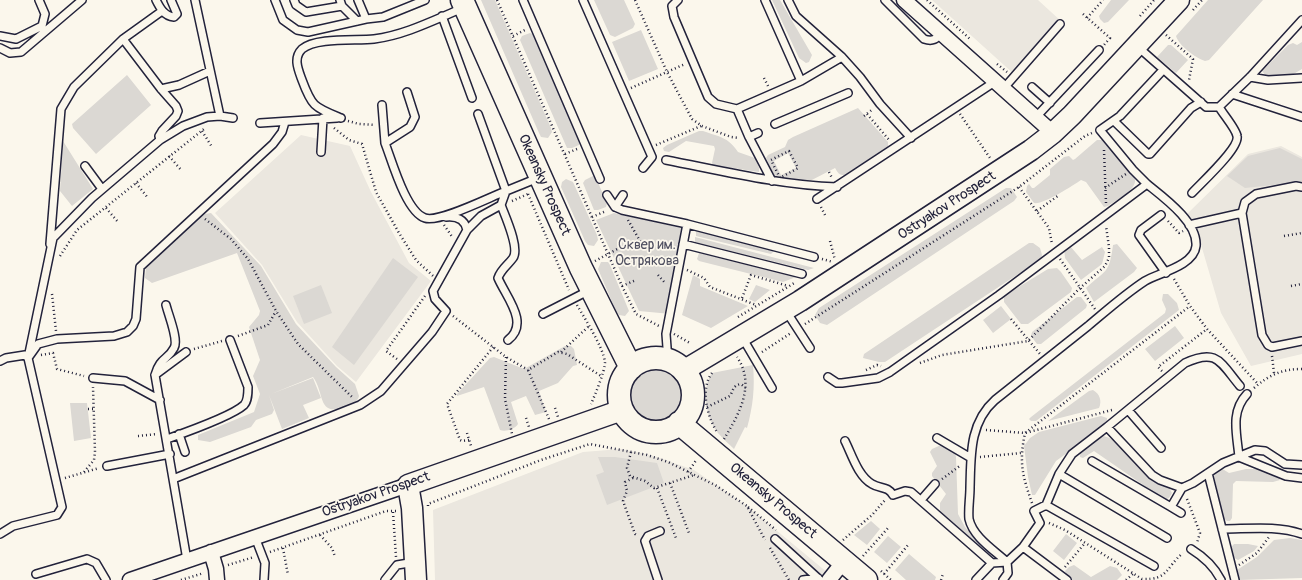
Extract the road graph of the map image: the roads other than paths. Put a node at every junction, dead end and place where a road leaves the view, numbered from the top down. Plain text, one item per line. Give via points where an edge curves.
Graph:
1 (39, 0) edge
2 (82, 0) edge
3 (156, 0) edge
4 (170, 0) edge
5 (195, 0) edge
6 (275, 0) edge
7 (294, 0) edge
8 (358, 0) edge
9 (425, 0) edge
10 (523, 0) edge
11 (583, 0) edge
12 (678, 0) edge
13 (765, 0) edge
14 (788, 0) edge
15 (884, 0) edge
16 (904, 0) edge
17 (1179, 0) edge
18 (416, 2) edge
19 (341, 3) edge
20 (463, 3) edge
21 (162, 11) junction
22 (442, 16) junction
23 (366, 19) junction
24 (1302, 20) edge
25 (357, 21) junction
26 (1060, 24) dead end
27 (942, 33) junction
28 (0, 36) edge
29 (123, 39) junction
30 (1136, 46) junction
31 (0, 48) edge
32 (1099, 50) dead end
33 (842, 57) junction
34 (1163, 70) junction
35 (210, 71) junction
36 (1250, 77) junction
37 (1302, 78) edge
38 (801, 81) junction
39 (1000, 85) junction
40 (1032, 87) dead end
41 (161, 88) junction
42 (407, 92) dead end
43 (848, 93) dead end
44 (1232, 94) junction
45 (472, 98) dead end
46 (1201, 102) junction
47 (1050, 103) junction
48 (382, 105) dead end
49 (1219, 107) junction
50 (737, 109) junction
51 (478, 114) dead end
52 (220, 116) junction
53 (1036, 117) junction
54 (1302, 117) edge
55 (234, 118) dead end
56 (323, 118) junction
57 (1114, 121) junction
58 (285, 122) junction
59 (260, 123) dead end
60 (775, 124) dead end
61 (758, 133) dead end
62 (1053, 133) junction
63 (749, 137) junction
64 (911, 138) junction
65 (160, 140) junction
66 (385, 143) junction
67 (321, 152) dead end
68 (666, 160) dead end
69 (85, 166) dead end
70 (643, 168) dead end
71 (600, 179) dead end
72 (533, 180) junction
73 (772, 181) junction
74 (1147, 184) junction
75 (837, 187) junction
76 (1302, 187) edge
77 (102, 189) junction
78 (506, 191) junction
79 (1192, 193) dead end
80 (607, 194) dead end
81 (623, 195) dead end
82 (818, 199) dead end
83 (501, 205) junction
84 (618, 209) junction
85 (1242, 213) junction
86 (1161, 214) road end
87 (440, 218) junction
88 (687, 224) junction
89 (1189, 225) junction
90 (467, 230) junction
91 (683, 244) junction
92 (814, 257) road end
93 (48, 264) junction
94 (1166, 273) junction
95 (801, 277) road end
96 (582, 293) junction
97 (166, 305) dead end
98 (785, 310) junction
99 (544, 314) dead end
100 (742, 336) junction
101 (230, 340) road end
102 (508, 340) dead end
103 (1302, 341) edge
104 (810, 348) dead end
105 (188, 351) road end
106 (28, 358) junction
107 (0, 361) edge
108 (676, 366) junction
109 (631, 368) junction
110 (155, 375) junction
111 (93, 378) road end
112 (828, 378) dead end
113 (1240, 386) dead end
114 (772, 388) dead end
115 (1247, 394) dead end
116 (160, 400) junction
117 (622, 410) junction
118 (1128, 410) junction
119 (679, 423) junction
120 (1107, 427) junction
121 (179, 434) junction
122 (166, 436) junction
123 (937, 438) dead end
124 (845, 441) dead end
125 (1161, 448) dead end
126 (185, 452) dead end
127 (170, 454) junction
128 (1239, 457) junction
129 (971, 458) junction
130 (1092, 461) dead end
131 (1302, 465) edge
132 (107, 466) road end
133 (1208, 473) junction
134 (1059, 474) junction
135 (1293, 478) junction
136 (1302, 478) edge
137 (173, 479) junction
138 (1302, 483) edge
139 (935, 484) road end
140 (408, 485) junction
141 (1181, 489) junction
142 (921, 500) junction
143 (1046, 505) junction
144 (1171, 507) junction
145 (1181, 513) dead end
146 (1222, 529) junction
147 (660, 531) dead end
148 (0, 534) edge
149 (1302, 534) edge
150 (255, 537) junction
151 (1167, 538) dead end
152 (775, 539) dead end
153 (1023, 547) junction
154 (1191, 549) road end
155 (211, 552) junction
156 (850, 553) junction
157 (187, 560) junction
158 (1007, 562) junction
159 (992, 563) junction
160 (1154, 566) dead end
161 (409, 569) edge
162 (36, 574) dead end
163 (217, 574) edge
164 (875, 577) edge
165 (822, 579) edge
166 (106, 580) edge
167 (130, 580) edge
168 (264, 580) edge
169 (385, 580) edge
170 (658, 580) edge
171 (803, 580) edge
172 (976, 580) edge
173 (1003, 580) edge
174 (1067, 580) edge
175 (1221, 580) edge
176 (1235, 580) edge

1 - 28 lane via 45,14 42,26 16,39
2 - 31 lane via 21,52 10,53
3 - 21 lane
4 - 21 lane via 177,14 174,17
5 - 35 lane
6 - 25 lane via 283,20 297,30 308,32
7 - 19 lane via 296,5 306,12
8 - 23 lane
9 - 18 lane
10 - 71 lane
11 - 70 lane via 652,156
12 - 50 lane via 672,6 674,17 708,97 716,104
13 - 38 lane
14 - 33 lane via 796,16
15 - 27 lane via 924,39 935,40
16 - 27 street
17 - 30 main road, Ostryakov Prospect
18 - 23 lane via 383,17
19 - 25 lane
20 - 22 lane
20 - 72 main road, Okeansky Prospect
21 - 29 lane
22 - 45 lane
22 - 56 lane via 401,33 373,39 317,43 304,48 298,54 297,66 310,100 318,109 341,118
23 - 25 lane
24 - 36 lane
26 - 39 lane
27 - 39 street
29 - 41 lane
29 - 93 lane via 74,87 60,109
30 - 34 lane
30 - 62 main road, Ostryakov Prospect
32 - 47 lane
33 - 38 lane
33 - 64 lane
34 - 46 lane
34 - 57 lane
35 - 41 lane via 179,85
35 - 52 lane
36 - 37 lane via 1268,80
36 - 44 lane
38 - 50 lane
39 - 53 street
39 - 64 lane via 957,108
40 - 47 lane
41 - 65 lane via 178,111 162,131
42 - 66 lane via 414,117 410,127
43 - 60 lane
44 - 49 lane
44 - 54 lane
46 - 49 lane via 1206,107
46 - 57 lane via 1190,108 1150,154
47 - 53 lane
48 - 66 lane
49 - 79 lane via 1237,136 1237,143
50 - 63 lane
51 - 78 lane
52 - 55 lane
52 - 65 lane via 207,117 183,126
53 - 62 street
56 - 58 lane
56 - 67 lane
57 - 74 lane via 1102,132
58 - 59 lane
58 - 106 lane via 282,132 273,144 140,267 136,319 127,332 114,336 56,339 38,344
61 - 63 lane
62 - 98 main road, Ostryakov Prospect via 999,172
63 - 73 lane
64 - 75 lane
65 - 77 lane
66 - 87 lane via 414,211 425,218
68 - 73 lane
69 - 77 lane
72 - 78 lane
72 - 96 main road, Okeansky Prospect
73 - 75 lane
74 - 89 lane via 1174,206
74 - 112 lane via 999,295 890,372 878,378 837,384
75 - 82 lane
76 - 85 lane via 1256,194 1245,202
77 - 93 lane via 54,238
78 - 83 lane
78 - 87 lane
80 - 84 lane
81 - 84 lane
83 - 90 lane via 481,216
83 - 102 lane via 515,246 514,257 500,271 498,278 518,321 515,335
84 - 88 lane
85 - 89 lane
85 - 103 lane via 1262,335 1272,347
86 - 94 lane via 1141,230 1139,236
87 - 90 lane via 460,219
88 - 91 lane
88 - 92 lane
89 - 94 lane via 1196,245 1195,250 1177,268
90 - 137 lane via 437,279 433,291 435,299 446,311 440,322 381,391 360,405
91 - 95 lane
91 - 108 lane via 666,334
93 - 106 lane
94 - 129 lane via 1145,281 987,407 975,428
96 - 99 lane
96 - 109 main road, Okeansky Prospect
97 - 110 lane via 176,339 175,347 158,364
98 - 100 main road, Ostryakov Prospect
98 - 104 lane
100 - 108 main road, Ostryakov Prospect
100 - 114 lane
101 - 121 lane via 248,388 244,405
105 - 110 lane
106 - 107 lane via 25,355
106 - 148 lane via 62,508 57,515 13,526
108 - 109 main road via 648,359
108 - 119 main road via 689,380 692,396 688,411
109 - 117 main road via 620,388
110 - 116 lane
111 - 116 lane via 125,381
113 - 118 lane via 1217,358 1199,356 1185,363
115 - 128 lane via 1240,401 1236,413
116 - 122 lane
117 - 119 main road via 633,424 649,431 663,431
117 - 140 main road, Ostryakov Prospect
118 - 120 lane
118 - 125 lane
119 - 156 main road, Okeansky Prospect
120 - 134 lane via 1072,454
120 - 141 lane via 1152,475
121 - 122 lane
121 - 126 lane
122 - 127 lane
123 - 129 lane
124 - 142 lane via 863,476 872,484 890,490 894,495 905,491 911,492
127 - 132 lane
127 - 137 lane
128 - 131 lane via 1255,450 1265,451 1286,464
128 - 133 lane via 1223,463
128 - 135 lane
129 - 158 lane via 969,519 982,540
130 - 144 lane
133 - 141 lane
133 - 146 lane
134 - 143 lane
134 - 151 lane
135 - 136 lane
135 - 138 lane
137 - 157 lane
139 - 142 lane
140 - 150 street, Ostryakov Prospect
140 - 161 main road via 420,510
141 - 144 lane
142 - 159 lane
143 - 153 lane via 1034,511 1040,523
143 - 160 lane
144 - 145 lane
146 - 149 lane via 1276,528
146 - 176 lane
147 - 170 lane via 648,536 645,541
150 - 155 street, Ostryakov Prospect
150 - 168 lane via 265,563
152 - 165 lane
153 - 158 lane
153 - 174 lane
154 - 175 lane via 1212,566
155 - 157 street, Ostryakov Prospect
155 - 163 street
156 - 164 main road, Okeansky Prospect
156 - 165 street
157 - 167 street, Ostryakov Prospect
158 - 159 lane
158 - 173 lane via 1008,573
159 - 172 lane
161 - 169 lane
162 - 166 lane via 87,559 96,563
165 - 171 lane

